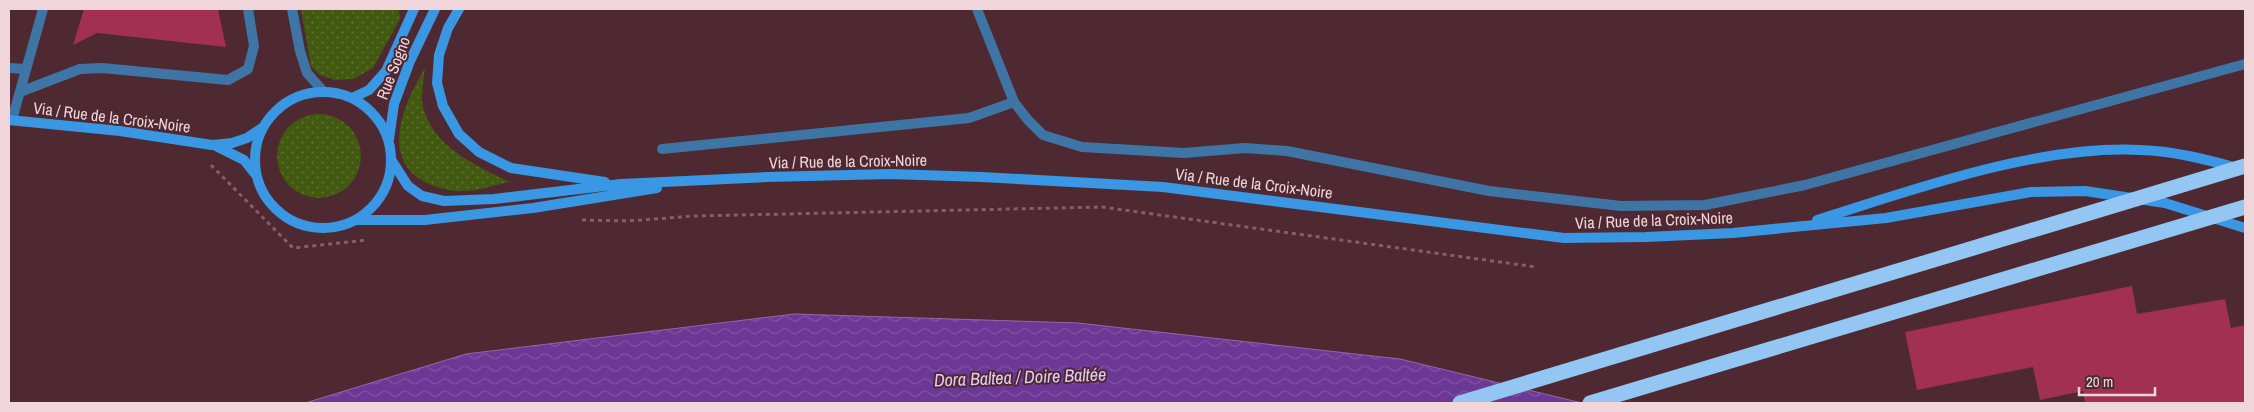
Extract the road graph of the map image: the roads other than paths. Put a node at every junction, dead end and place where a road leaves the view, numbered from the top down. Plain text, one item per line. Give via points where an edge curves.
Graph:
1 (43, 9) edge
2 (248, 9) edge
3 (292, 9) edge
4 (414, 9) edge
5 (435, 9) edge
6 (459, 9) edge
7 (977, 9) edge
8 (408, 14) edge
9 (2245, 64) edge
10 (9, 68) edge
11 (26, 69) junction
12 (20, 92) junction
13 (324, 92) junction
14 (352, 98) junction
15 (1014, 102) junction
16 (11, 120) edge
17 (263, 127) junction
18 (389, 140) junction
19 (212, 145) junction
20 (662, 149) dead end
21 (392, 160) junction
22 (2245, 166) edge
23 (2245, 171) edge
24 (257, 176) junction
25 (705, 180) junction
26 (621, 184) junction
27 (2245, 206) edge
28 (356, 220) junction
29 (1797, 226) junction
30 (2245, 228) edge
31 (1460, 403) edge
32 (1590, 403) edge

1 - 11 lane
2 - 12 lane via 254,46 248,69 228,80 102,68 80,70
3 - 13 lane via 307,73
4 - 8 street, Rue Sogno
5 - 18 street, Rue Sogno via 394,104
6 - 26 street via 448,28 439,55 437,83 443,106 459,134 479,152 511,168
7 - 15 lane
8 - 14 street, Rue Sogno via 386,71 369,90
9 - 15 lane via 1805,185 1705,205 1621,206 1489,191 1287,151 1246,148 1184,153 1082,147 1043,135
10 - 11 lane
11 - 12 lane
12 - 16 lane
13 - 14 street
13 - 17 street via 309,93 282,105
14 - 18 street via 375,115
15 - 20 lane via 969,118
16 - 19 street, Via / Rue de la Croix-Noire via 120,131
17 - 19 street, Via / Rue de la Croix-Noire via 240,141
17 - 24 street via 256,151
18 - 21 street
19 - 24 street, Via / Rue de la Croix-Noire via 244,160
21 - 26 street, Via / Rue de la Croix-Noire via 408,186 422,196 444,201 494,199
21 - 28 street via 382,195
22 - 31 highway, bridge
23 - 29 street, Via / Rue de la Croix-Noire via 2198,157 2139,150 2058,154 1972,174
24 - 28 street via 265,196 278,211 295,222 316,228
25 - 26 street, Via / Rue de la Croix-Noire
25 - 28 street, Via / Rue de la Croix-Noire via 533,208 425,220
25 - 29 street, Via / Rue de la Croix-Noire via 890,174 1163,187 1564,238 1733,233
27 - 32 highway, bridge
29 - 30 street, Via / Rue de la Croix-Noire via 1886,218 2032,192 2085,190 2165,203

